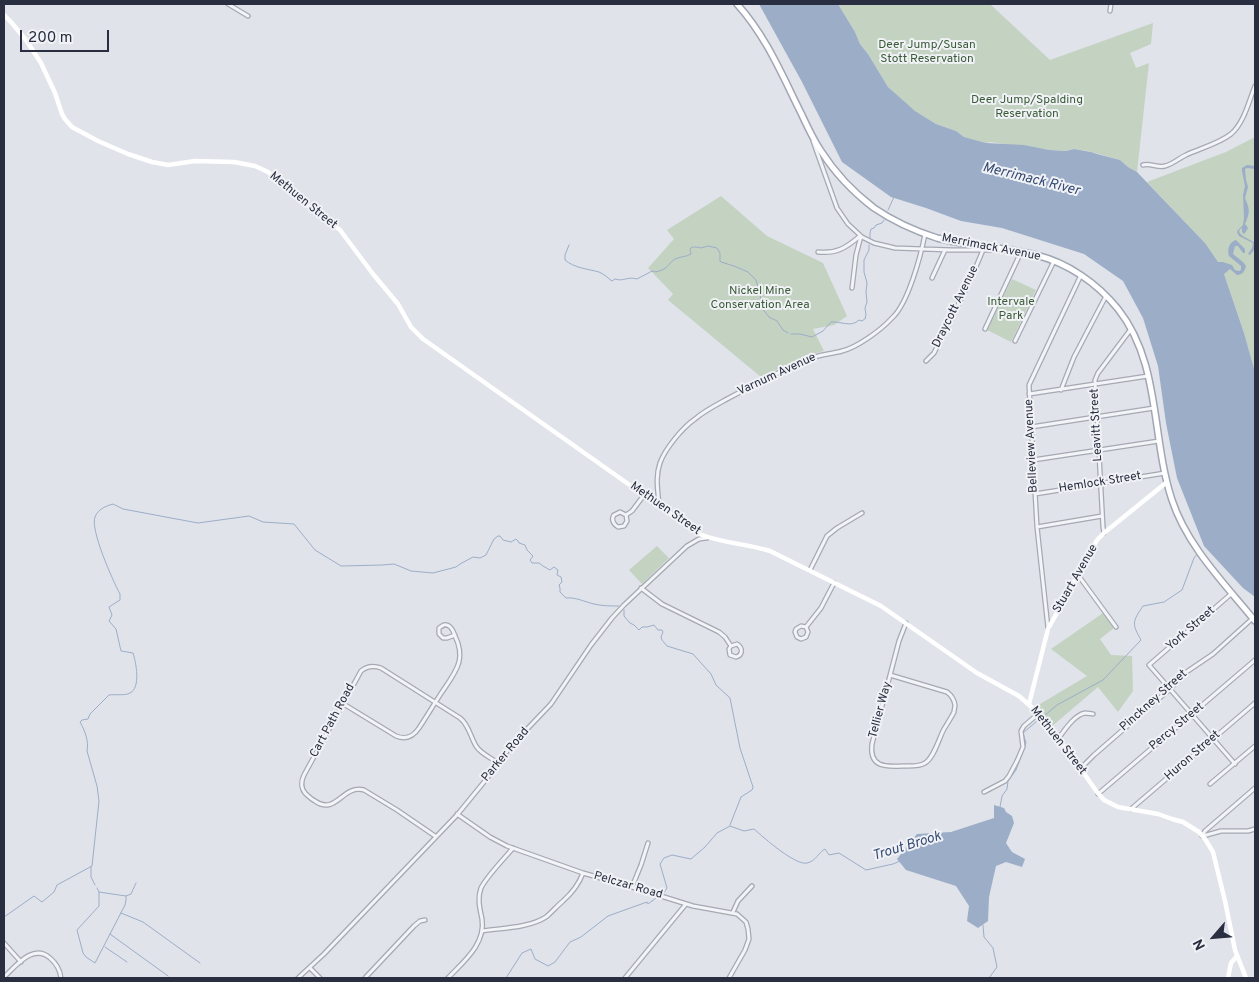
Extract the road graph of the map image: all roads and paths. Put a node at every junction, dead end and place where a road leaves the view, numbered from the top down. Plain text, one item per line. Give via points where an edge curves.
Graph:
1 (228, 4) edge
2 (738, 4) edge
3 (1111, 4) edge
4 (1110, 11) dead end
5 (4, 14) edge
6 (248, 16) dead end
7 (1255, 86) edge
8 (806, 123) junction
9 (1143, 166) dead end
10 (925, 234) junction
11 (860, 236) junction
12 (922, 249) junction
13 (1002, 249) junction
14 (945, 250) junction
15 (983, 250) junction
16 (818, 252) dead end
17 (1021, 252) junction
18 (1054, 261) junction
19 (1081, 275) junction
20 (932, 278) dead end
21 (852, 288) dead end
22 (1106, 296) junction
23 (985, 329) dead end
24 (1131, 329) junction
25 (1015, 341) dead end
26 (926, 360) dead end
27 (1148, 376) junction
28 (1095, 385) junction
29 (1060, 390) junction
30 (1029, 394) junction
31 (1154, 408) junction
32 (1097, 417) junction
33 (1031, 427) junction
34 (1159, 441) junction
35 (1098, 450) junction
36 (1033, 460) junction
37 (1164, 473) junction
38 (1167, 482) junction
39 (1100, 483) junction
40 (1035, 494) junction
41 (644, 495) junction
42 (658, 505) junction
43 (862, 513) dead end
44 (626, 516) junction
45 (1102, 516) junction
46 (1037, 527) junction
47 (1104, 533) junction
48 (712, 538) junction
49 (810, 570) junction
50 (1078, 575) junction
51 (834, 583) junction
52 (641, 588) junction
53 (1232, 593) junction
54 (1254, 619) edge
55 (907, 623) junction
56 (806, 627) junction
57 (1116, 627) dead end
58 (1048, 629) junction
59 (454, 635) junction
60 (731, 646) junction
61 (1255, 660) edge
62 (890, 675) junction
63 (1170, 689) junction
64 (435, 702) junction
65 (342, 703) junction
66 (1255, 703) edge
67 (1029, 704) junction
68 (1038, 714) junction
69 (1094, 714) dead end
70 (1192, 714) junction
71 (1058, 739) junction
72 (1213, 739) junction
73 (1255, 746) edge
74 (498, 763) junction
75 (1234, 764) junction
76 (1080, 768) junction
77 (1210, 784) dead end
78 (1255, 788) edge
79 (984, 792) dead end
80 (1098, 794) junction
81 (1131, 809) junction
82 (457, 814) junction
83 (1255, 829) edge
84 (435, 836) junction
85 (1202, 836) junction
86 (648, 842) dead end
87 (513, 848) junction
88 (583, 873) junction
89 (752, 886) dead end
90 (632, 887) junction
91 (686, 904) junction
92 (733, 912) junction
93 (425, 920) dead end
94 (482, 931) junction
95 (4, 942) edge
96 (1237, 956) junction
97 (21, 962) junction
98 (1239, 962) junction
99 (309, 968) junction
100 (1230, 969) junction
101 (4, 977) edge
102 (61, 978) edge
103 (298, 978) edge
104 (320, 978) edge
105 (365, 978) edge
106 (448, 978) edge
107 (625, 978) edge
108 (729, 978) edge
109 (1228, 978) edge
110 (1246, 978) edge

1 - 6 street
2 - 8 main road, Merrimack Avenue via 768,46
3 - 4 street
5 - 41 street, Methuen Street via 35,53 65,119 72,127 143,160 168,165 195,161 234,162 261,168 272,175 340,230 422,338
7 - 9 street via 1242,120 1232,133 1167,166
8 - 10 main road, Merrimack Avenue via 830,165 856,193 885,215
8 - 11 street via 837,208
10 - 12 street, Varnum Avenue
10 - 13 main road, Merrimack Avenue
11 - 12 street via 884,246
11 - 16 street via 838,251
11 - 21 street
12 - 14 street
12 - 42 street, Varnum Avenue via 899,310 864,341 847,350 811,358 761,380 690,423 661,461
13 - 15 street
13 - 17 main road, Merrimack Avenue
14 - 15 street
14 - 20 street
15 - 26 street, Draycott Avenue via 934,353
17 - 18 main road, Merrimack Avenue
17 - 23 street
18 - 19 main road, Merrimack Avenue
18 - 25 street
19 - 22 main road, Merrimack Avenue
19 - 30 street, Belleview Avenue via 1029,385
22 - 24 main road, Merrimack Avenue
22 - 29 street
24 - 27 main road, Merrimack Avenue via 1141,348
24 - 28 street, Leavitt Street via 1098,373
27 - 28 street
27 - 31 main road, Merrimack Avenue
28 - 29 street
28 - 32 street, Leavitt Street
29 - 30 street
30 - 33 street, Belleview Avenue
31 - 32 street
31 - 34 main road, Merrimack Avenue
32 - 33 street
32 - 35 street, Leavitt Street
33 - 36 street, Belleview Avenue
34 - 35 street
34 - 37 main road, Merrimack Avenue
35 - 36 street
35 - 39 street, Leavitt Street
36 - 40 street, Belleview Avenue
37 - 38 main road, Merrimack Avenue
37 - 39 street, Hemlock Street
38 - 47 street, Stuart Avenue
38 - 53 main road, Merrimack Avenue via 1180,519 1201,554
39 - 40 street, Hemlock Street
39 - 45 street, Leavitt Street
40 - 46 street, Belleview Avenue
41 - 42 street, Methuen Street
41 - 44 street
42 - 48 street, Methuen Street via 699,534
43 - 49 street via 827,536
44 - 44 street via 620,512 616,514 614,524 619,527 625,525
45 - 46 street
45 - 47 street, Leavitt Street
46 - 58 street, Belleview Avenue
47 - 50 street, Stuart Avenue
48 - 49 street, Methuen Street via 770,551
48 - 52 street, Parker Road via 692,543
49 - 51 street, Methuen Street
50 - 57 street
50 - 58 street, Stuart Avenue
51 - 55 street, Methuen Street
51 - 56 street
52 - 60 street via 666,606 714,628
52 - 74 street, Parker Road via 601,631 551,704
53 - 54 main road, Merrimack Avenue
53 - 63 street, York Street via 1149,665
54 - 63 street, Pinckney Street via 1185,673
55 - 62 street, Tellier Way
55 - 67 street, Methuen Street via 977,673 1014,692
56 - 56 street via 796,628 798,638 807,636
58 - 67 street, Stuart Avenue
59 - 59 street via 448,625 439,628 443,638
59 - 64 street via 460,651 459,664
60 - 60 street via 730,655 738,657 742,651 740,647
61 - 70 street, Percy Street
62 - 62 street, Tellier Way via 872,755 886,766 922,764 929,759 952,715 954,701 947,692
63 - 70 street
63 - 76 street, Pinckney Street
64 - 65 street via 417,731 403,738
64 - 65 street, Cart Path Road via 373,666 361,671
64 - 74 street, Cart Path Road via 465,722 476,746
65 - 84 street, Cart Path Road via 303,777 305,793 318,803 327,805 353,789 364,790
66 - 72 street, Huron Street
67 - 68 street, Methuen Street
68 - 71 street, Methuen Street
68 - 79 street via 1022,729 1023,747 1009,776
69 - 71 street via 1084,714 1075,719
70 - 72 street
70 - 80 street, Percy Street
71 - 76 street, Methuen Street
72 - 75 street
72 - 81 street, Huron Street
73 - 75 street
74 - 82 street, Parker Road
75 - 77 street
76 - 80 street, Methuen Street
78 - 85 street
80 - 81 street, Methuen Street via 1113,805
81 - 85 street, Methuen Street via 1178,820
82 - 84 street, Parker Road
82 - 87 street, Pelczar Road via 499,843
83 - 85 street
84 - 99 street, Parker Road
85 - 96 street, Methuen Street via 1216,862
86 - 90 street
87 - 88 street, Pelczar Road
87 - 94 street via 481,889
88 - 90 street, Pelczar Road
88 - 94 street via 572,892 543,918 524,925
89 - 92 street
90 - 91 street, Pelczar Road
91 - 92 street, Pelczar Road
91 - 107 street
92 - 108 street via 746,922 749,939
93 - 105 street via 414,926
94 - 106 street via 477,946
95 - 97 street
96 - 98 street, Methuen Street
96 - 100 street
97 - 101 street
97 - 102 street via 31,954 42,953 54,961
98 - 100 street
98 - 110 street, Methuen Street
99 - 103 street, Parker Road
99 - 104 street
100 - 109 street

